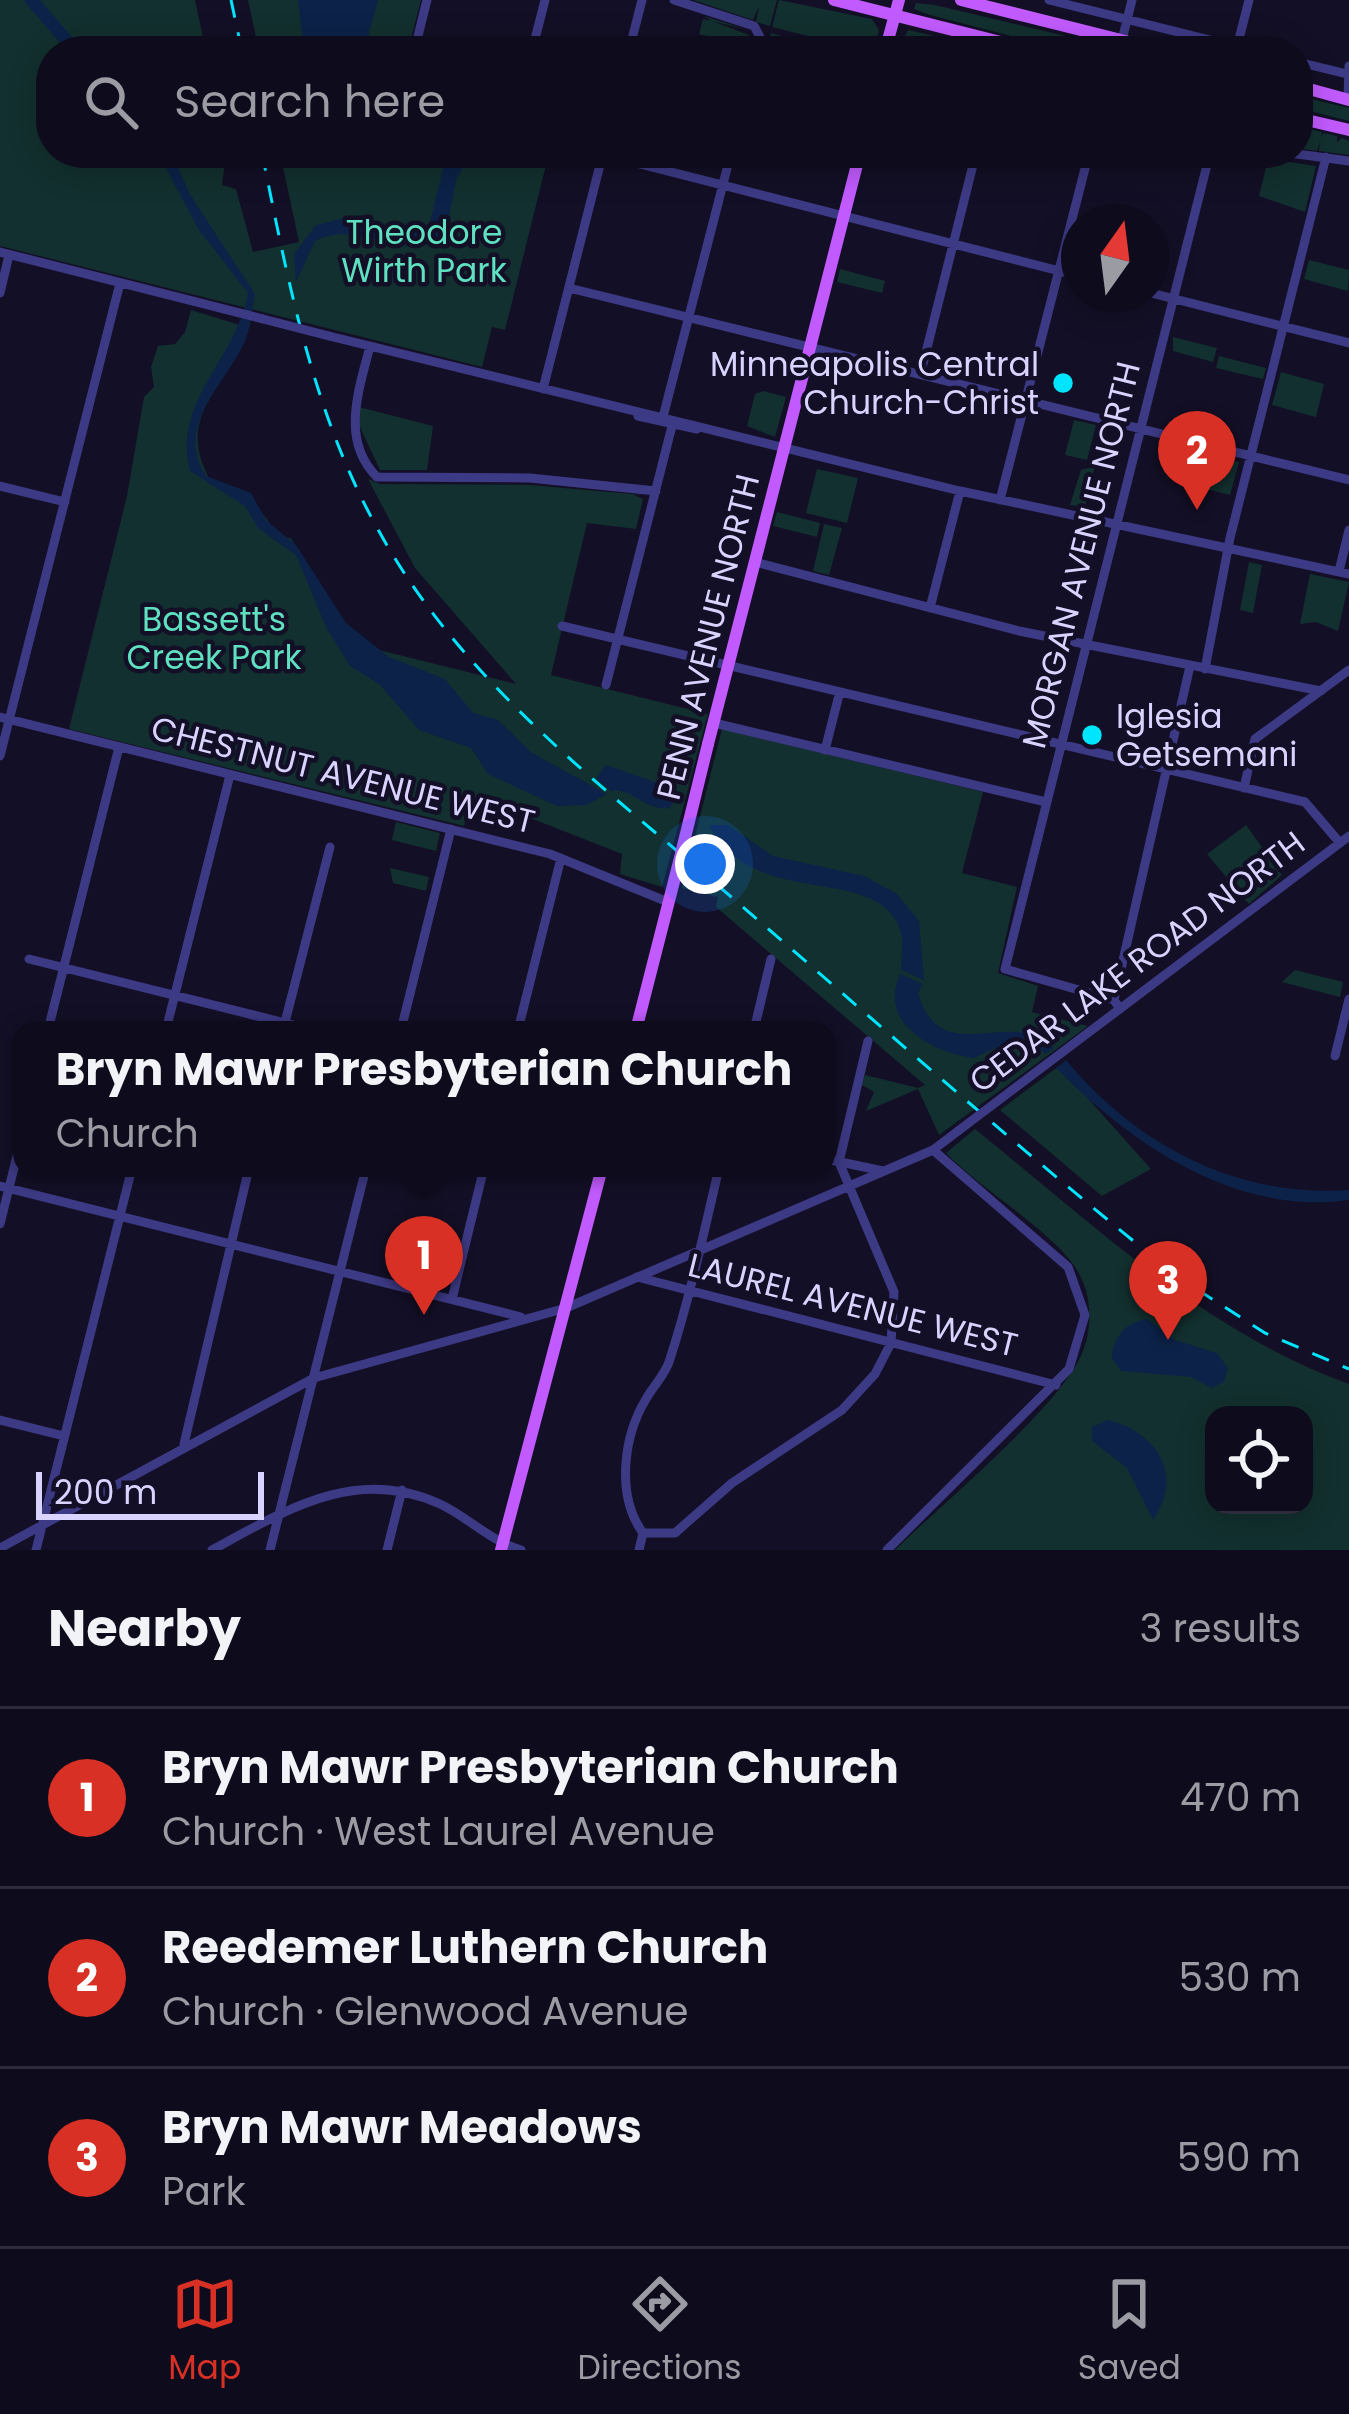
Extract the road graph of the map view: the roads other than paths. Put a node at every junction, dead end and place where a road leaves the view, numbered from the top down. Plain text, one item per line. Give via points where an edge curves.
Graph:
1 (427, 0) edge
2 (545, 0) edge
3 (642, 0) edge
4 (674, 0) edge
5 (834, 0) edge
6 (899, 0) edge
7 (962, 0) edge
8 (1049, 0) edge
9 (1132, 0) edge
10 (1249, 0) edge
11 (894, 16) junction
12 (1126, 20) junction
13 (418, 36) edge
14 (536, 36) edge
15 (633, 36) edge
16 (759, 36) edge
17 (889, 36) edge
18 (975, 36) edge
19 (1105, 36) edge
20 (1122, 36) edge
21 (1187, 36) edge
22 (1239, 36) edge
23 (1313, 64) edge
24 (1348, 70) edge
25 (1313, 90) edge
26 (1349, 100) edge
27 (1313, 122) edge
28 (1349, 130) edge
29 (1313, 156) edge
30 (1327, 158) junction
31 (1349, 161) edge
32 (598, 168) edge
33 (658, 168) edge
34 (727, 168) edge
35 (856, 168) edge
36 (972, 168) edge
37 (1085, 168) edge
38 (1206, 168) edge
39 (723, 184) junction
40 (844, 215) junction
41 (953, 243) junction
42 (5, 254) edge
43 (1059, 271) junction
44 (120, 283) junction
45 (569, 287) junction
46 (0, 293) edge
47 (1169, 298) edge
48 (1174, 300) junction
49 (688, 315) junction
50 (1283, 326) junction
51 (1349, 343) edge
52 (810, 344) junction
53 (370, 346) junction
54 (921, 372) junction
55 (543, 389) junction
56 (1026, 399) junction
57 (628, 411) junction
58 (663, 417) junction
59 (672, 426) junction
60 (1141, 427) junction
61 (698, 429) junction
62 (783, 449) junction
63 (1250, 455) junction
64 (1349, 480) edge
65 (0, 486) edge
66 (656, 491) junction
67 (960, 491) junction
68 (1000, 500) junction
69 (65, 502) junction
70 (1116, 526) junction
71 (1349, 530) edge
72 (1229, 549) junction
73 (755, 562) junction
74 (1344, 572) edge
75 (930, 608) junction
76 (562, 626) dead end
77 (618, 641) junction
78 (1085, 644) junction
79 (1190, 666) junction
80 (728, 668) junction
81 (1205, 669) junction
82 (1349, 670) edge
83 (606, 686) dead end
84 (1321, 691) junction
85 (839, 695) junction
86 (5, 718) edge
87 (714, 723) junction
88 (119, 747) junction
89 (1060, 748) junction
90 (825, 750) junction
91 (0, 756) edge
92 (1169, 771) junction
93 (230, 775) junction
94 (1244, 788) junction
95 (1046, 802) junction
96 (451, 829) junction
97 (1344, 840) edge
98 (330, 847) dead end
99 (561, 858) junction
100 (669, 897) junction
101 (29, 959) dead end
102 (771, 959) dead end
103 (64, 967) junction
104 (175, 995) junction
105 (1349, 999) edge
106 (1117, 1004) junction
107 (50, 1021) edge
108 (168, 1021) edge
109 (266, 1021) edge
110 (285, 1021) edge
111 (403, 1021) edge
112 (520, 1021) edge
113 (638, 1021) edge
114 (756, 1021) edge
115 (868, 1041) dead end
116 (1335, 1056) dead end
117 (933, 1150) junction
118 (835, 1161) edge
119 (839, 1162) junction
120 (883, 1171) junction
121 (129, 1177) edge
122 (246, 1177) edge
123 (364, 1177) edge
124 (482, 1177) edge
125 (600, 1177) edge
126 (717, 1177) edge
127 (849, 1186) junction
128 (4, 1187) edge
129 (120, 1216) junction
130 (0, 1224) edge
131 (230, 1244) junction
132 (698, 1251) junction
133 (340, 1271) junction
134 (637, 1277) junction
135 (688, 1291) junction
136 (452, 1299) junction
137 (566, 1308) junction
138 (526, 1318) junction
139 (891, 1343) junction
140 (314, 1378) junction
141 (1056, 1385) junction
142 (0, 1420) edge
143 (64, 1436) junction
144 (184, 1444) junction
145 (402, 1490) junction
146 (279, 1513) junction
147 (43, 1524) junction
148 (643, 1533) junction
149 (503, 1547) edge
150 (0, 1548) edge
151 (37, 1550) edge
152 (212, 1550) edge
153 (270, 1550) edge
154 (387, 1550) edge
155 (521, 1550) edge
156 (639, 1550) edge
157 (887, 1550) edge

1 - 13 street
2 - 14 street
3 - 15 street
4 - 16 street via 754,26
5 - 11 main road
6 - 11 main road
7 - 19 main road
8 - 12 street
9 - 12 street
10 - 22 street
11 - 17 main road
11 - 18 main road
12 - 20 street
12 - 21 street
23 - 24 street
24 - 26 street
25 - 26 main road
27 - 28 main road
29 - 30 street
30 - 31 street
30 - 50 street
32 - 45 street
33 - 39 street
34 - 39 street
35 - 40 main road, PENN AVENUE NORTH
36 - 41 street
37 - 43 street
38 - 48 street, MORGAN AVENUE NORTH
39 - 40 street
39 - 49 street
40 - 41 street
40 - 52 main road, PENN AVENUE NORTH
41 - 43 street
41 - 54 street
42 - 44 street
42 - 46 street
43 - 56 street
44 - 53 street, bridge
44 - 69 street
45 - 49 street
45 - 55 street
47 - 48 street
48 - 50 street
48 - 60 street, MORGAN AVENUE NORTH
49 - 52 street
49 - 58 street
50 - 51 street
50 - 63 street
52 - 54 street
52 - 62 main road, PENN AVENUE NORTH
53 - 55 street
53 - 66 street via 353,419 368,467 382,478 530,478
54 - 56 street
55 - 57 street
56 - 60 street
56 - 68 street
57 - 58 street
57 - 59 street
58 - 61 street
59 - 61 street
59 - 66 street
60 - 63 street
60 - 70 street, MORGAN AVENUE NORTH
61 - 62 street
62 - 67 street
62 - 73 main road, PENN AVENUE NORTH
63 - 64 street
63 - 72 street
65 - 69 street
66 - 77 street
67 - 68 street
67 - 75 street
68 - 70 street
69 - 86 street
70 - 72 street
70 - 78 street, MORGAN AVENUE NORTH
71 - 74 street
72 - 74 street
72 - 81 street
73 - 75 street
73 - 80 main road, PENN AVENUE NORTH
75 - 78 street
76 - 77 street
77 - 80 street
77 - 83 street
78 - 79 street
78 - 89 street, MORGAN AVENUE NORTH
79 - 81 street
79 - 92 street
80 - 85 street
80 - 87 main road, PENN AVENUE NORTH
81 - 84 street
82 - 84 street
84 - 94 street via 1256,739
85 - 89 street
85 - 90 street
86 - 88 street, CHESTNUT AVENUE WEST
86 - 91 street
87 - 90 street
87 - 100 main road, PENN AVENUE NORTH, bridge
88 - 93 street, CHESTNUT AVENUE WEST
88 - 103 street
89 - 92 street
89 - 95 street, MORGAN AVENUE NORTH
90 - 95 street
92 - 94 street
92 - 106 street
93 - 96 street, CHESTNUT AVENUE WEST
93 - 104 street
94 - 97 street via 1305,802
95 - 106 street, MORGAN AVENUE NORTH via 1005,970
96 - 99 street, CHESTNUT AVENUE WEST
96 - 111 street
97 - 106 street, CEDAR LAKE ROAD NORTH
98 - 110 street
99 - 100 street, CHESTNUT AVENUE WEST
99 - 112 street
100 - 113 main road, PENN AVENUE NORTH
101 - 103 street
102 - 114 street
103 - 104 street
103 - 107 street
104 - 108 street
104 - 109 street
105 - 116 street
106 - 117 street, CEDAR LAKE ROAD NORTH, bridge
115 - 119 street
117 - 120 street, CEDAR LAKE ROAD NORTH
117 - 141 street via 1076,1279 1084,1328
118 - 119 street
119 - 120 street
119 - 127 street
120 - 127 street, CEDAR LAKE ROAD NORTH
121 - 129 street
122 - 131 street
123 - 133 street
124 - 136 street
125 - 137 main road
126 - 132 street
127 - 132 street, CEDAR LAKE ROAD NORTH
127 - 139 street via 894,1292
128 - 129 street
128 - 130 street
129 - 131 street
129 - 143 street
131 - 133 street
131 - 144 street
132 - 134 street, CEDAR LAKE ROAD NORTH
132 - 135 street
133 - 136 street
133 - 140 street
134 - 135 street, LAUREL AVENUE WEST
134 - 137 street, CEDAR LAKE ROAD NORTH
135 - 139 street, LAUREL AVENUE WEST
135 - 148 street via 669,1366 631,1437 628,1499
136 - 138 street
137 - 138 street, CEDAR LAKE ROAD NORTH
137 - 149 main road
138 - 140 street, CEDAR LAKE ROAD NORTH
139 - 141 street, LAUREL AVENUE WEST
139 - 148 street via 842,1410 732,1483 675,1533
140 - 144 street, CEDAR LAKE ROAD NORTH
140 - 146 street
141 - 157 street
142 - 143 street
143 - 147 street
144 - 147 street, CEDAR LAKE ROAD NORTH
145 - 146 street via 344,1488
145 - 149 street via 447,1507
145 - 154 street
146 - 152 street
146 - 153 street
147 - 150 street, CEDAR LAKE ROAD NORTH
147 - 151 street
148 - 156 street
149 - 155 street

